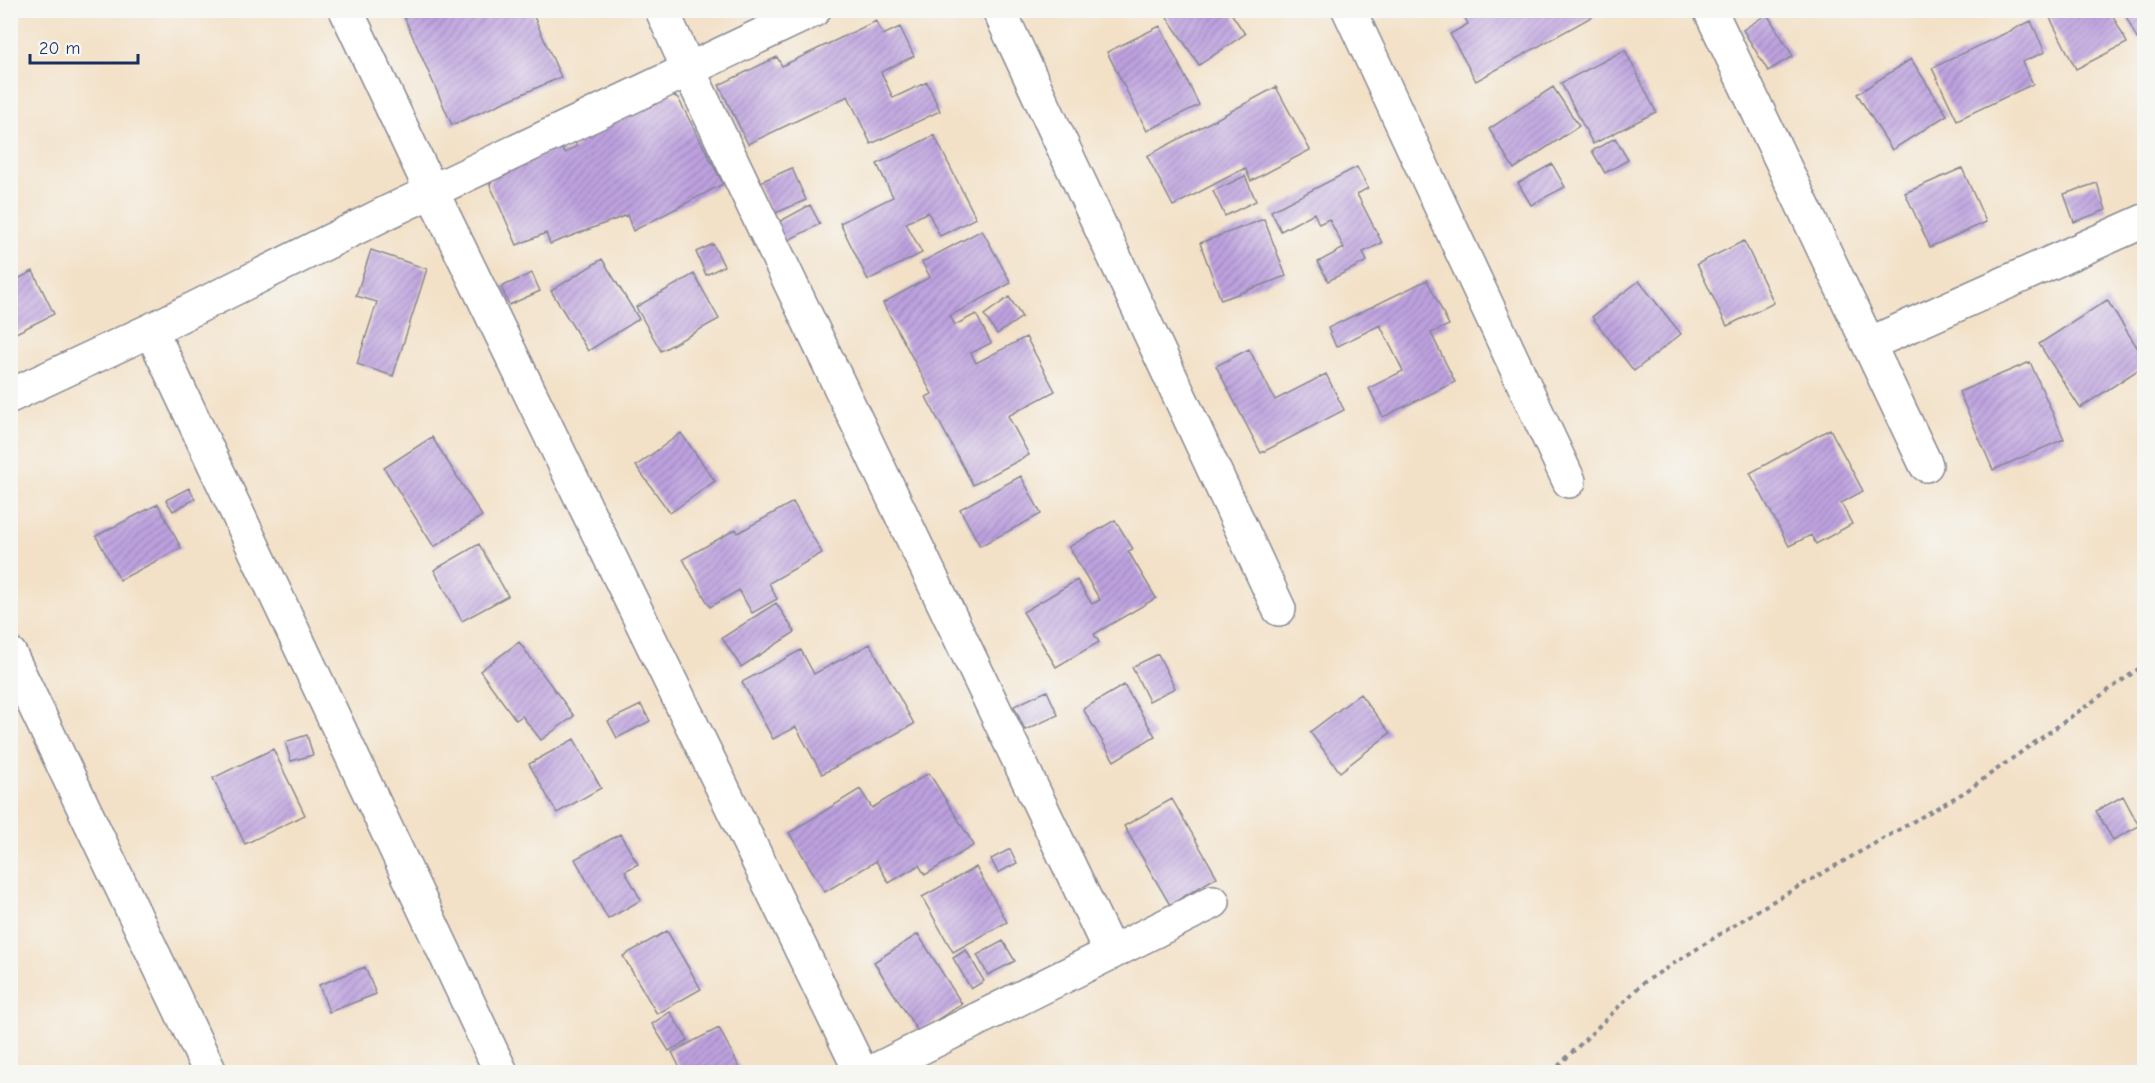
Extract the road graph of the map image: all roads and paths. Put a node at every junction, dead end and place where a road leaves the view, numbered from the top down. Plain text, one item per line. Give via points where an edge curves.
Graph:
1 (346, 10) edge
2 (662, 10) edge
3 (814, 10) edge
4 (999, 10) edge
5 (1349, 10) edge
6 (1710, 10) edge
7 (689, 71) junction
8 (432, 192) junction
9 (2145, 221) edge
10 (151, 330) junction
11 (1869, 344) junction
12 (10, 396) edge
13 (1926, 465) dead end
14 (1569, 481) dead end
15 (1279, 609) dead end
16 (10, 654) edge
17 (2145, 665) edge
18 (1213, 902) dead end
19 (1111, 953) junction
20 (210, 1072) edge
21 (501, 1072) edge
22 (861, 1072) edge
23 (872, 1072) edge
24 (1552, 1072) edge

1 - 8 street
2 - 7 street
3 - 7 street
4 - 15 street
5 - 14 street
6 - 11 street
7 - 8 street
7 - 19 street
8 - 10 street
8 - 22 street
9 - 11 street
10 - 12 street
10 - 21 street
11 - 13 street
16 - 20 street
17 - 24 path via 1965,792 1763,907 1643,983
18 - 19 street
19 - 23 street

